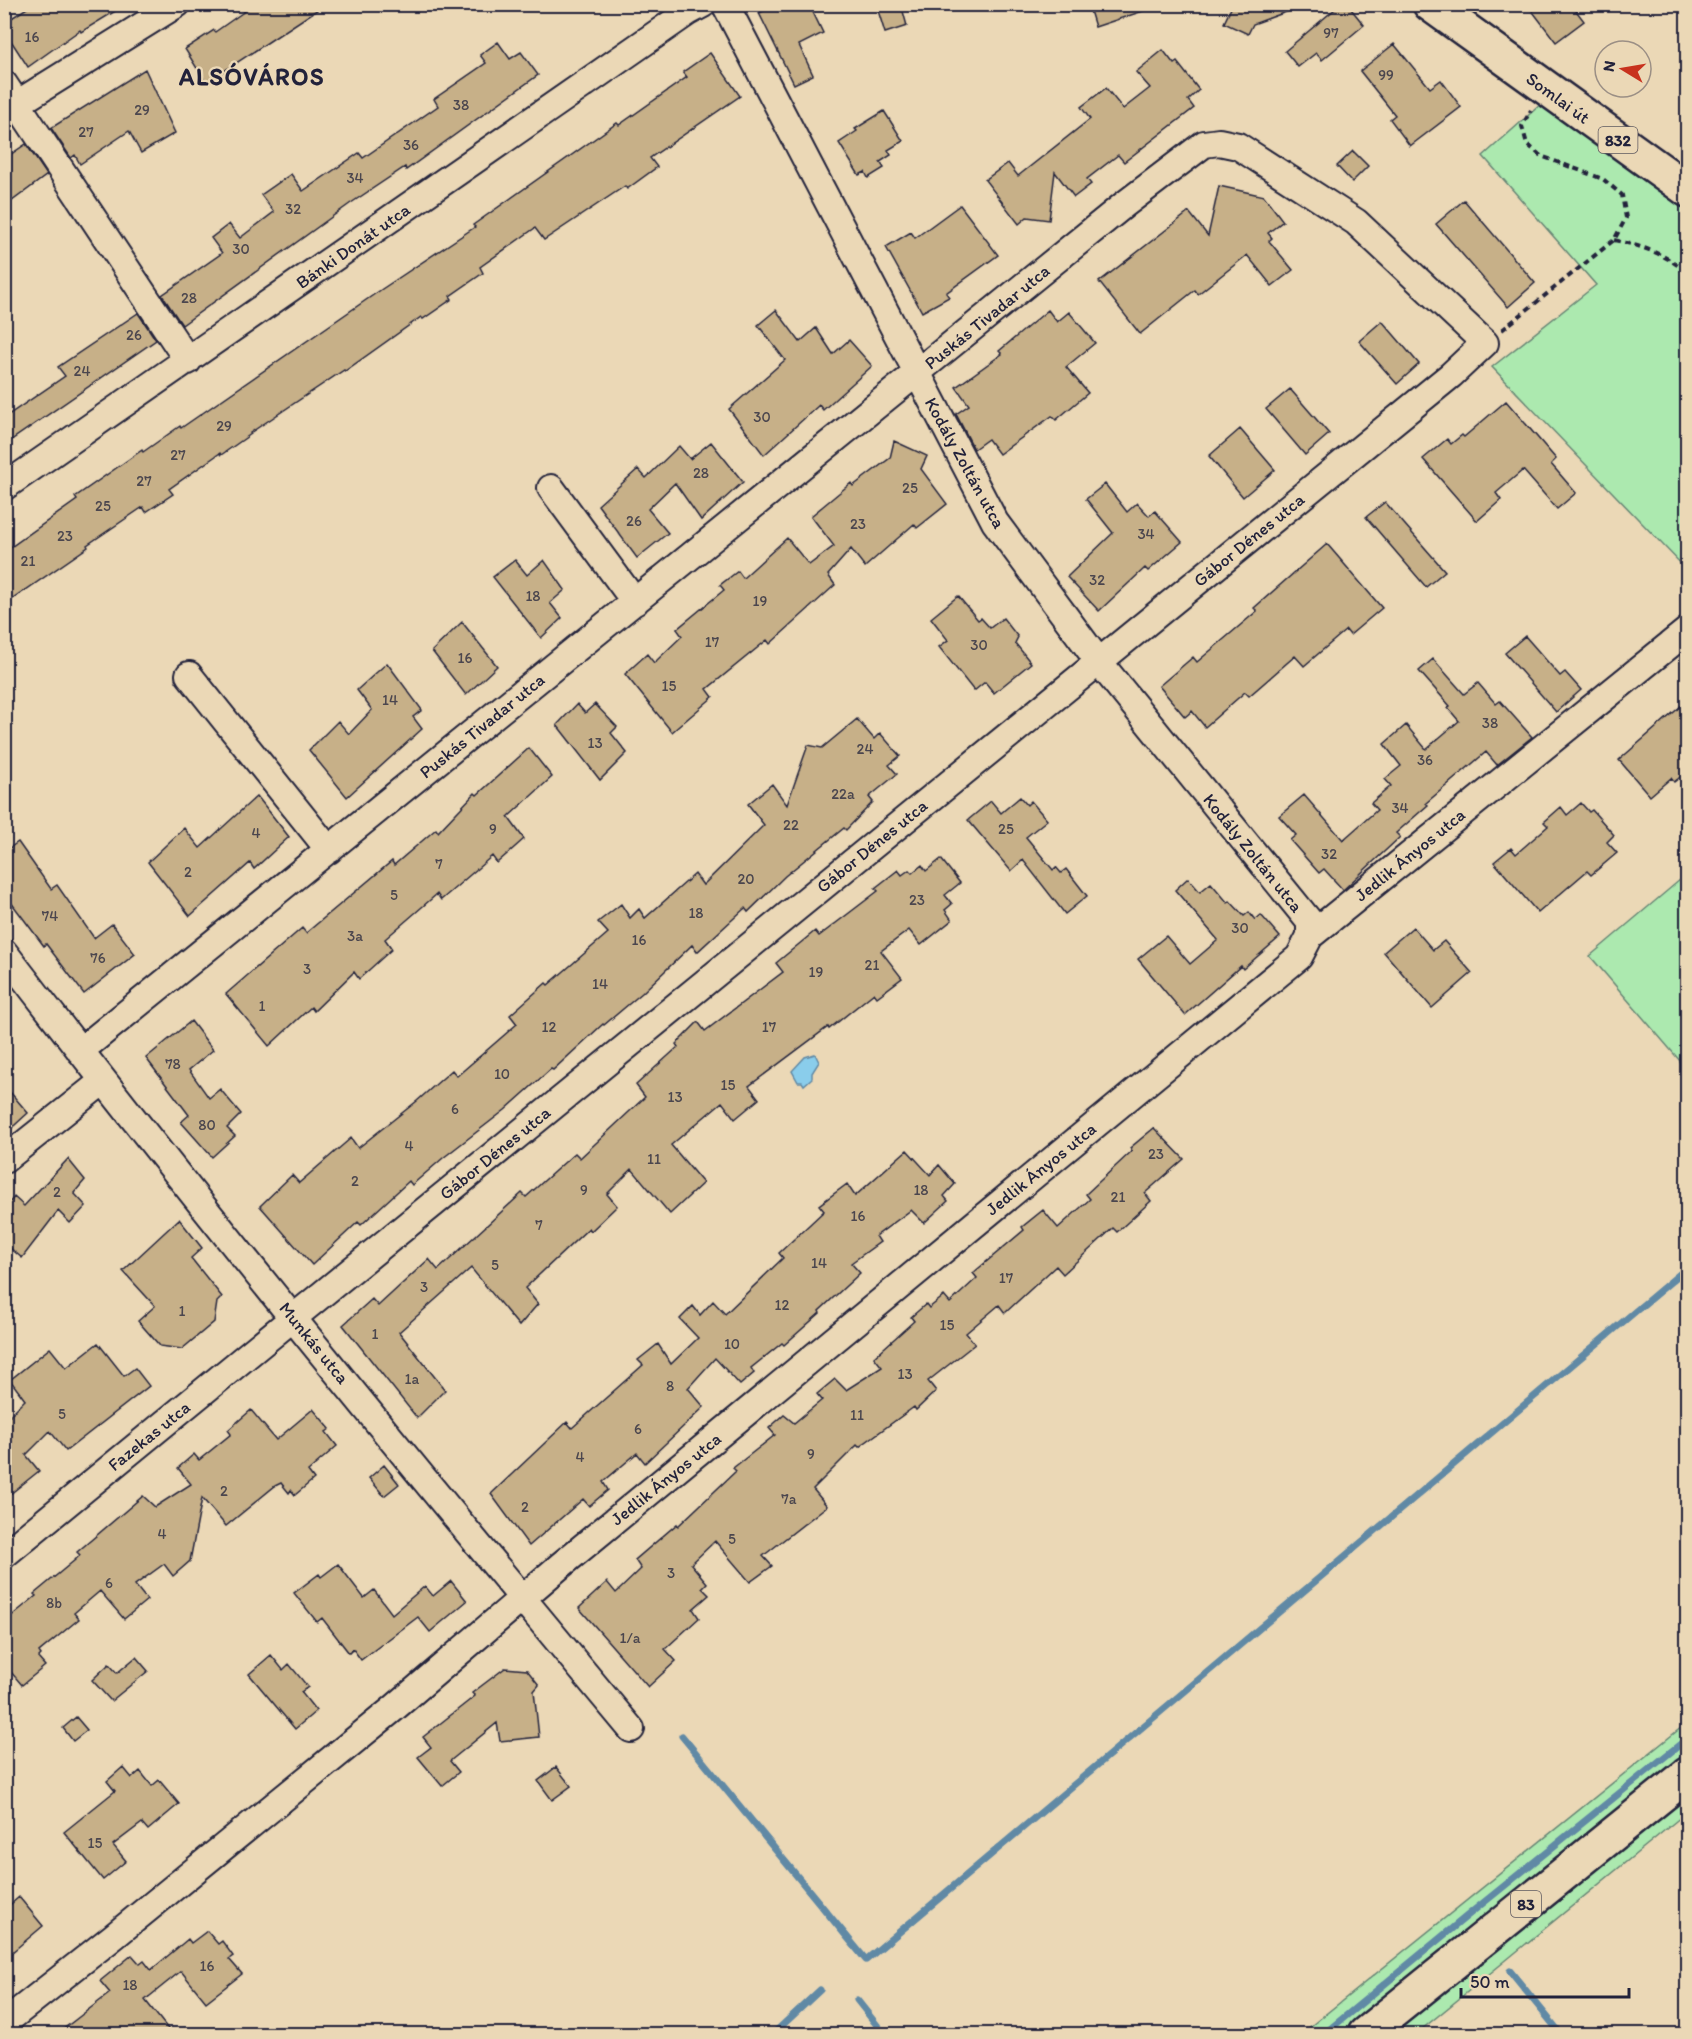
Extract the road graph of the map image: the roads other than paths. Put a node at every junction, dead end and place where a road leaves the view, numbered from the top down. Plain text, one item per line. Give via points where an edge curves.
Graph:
1 (177, 4) edge
2 (725, 4) edge
3 (1430, 4) edge
4 (692, 7) edge
5 (8, 100) edge
6 (1688, 190) edge
7 (1485, 343) joint
8 (188, 361) junction
9 (917, 374) junction
10 (4, 487) edge
11 (551, 488) dead end
12 (635, 602) junction
13 (1688, 630) edge
14 (1099, 662) junction
15 (189, 675) dead end
16 (328, 850) junction
17 (1310, 936) junction
18 (4, 952) edge
19 (80, 1052) junction
20 (103, 1081) junction
21 (4, 1160) edge
22 (292, 1318) junction
23 (4, 1555) edge
24 (522, 1599) junction
25 (631, 1729) dead end
26 (1688, 1774) edge
27 (4, 2023) edge
28 (1365, 2034) edge

1 - 5 street
2 - 9 street, Kodály Zoltán utca
3 - 6 main road, Somlai út / 832
4 - 8 street, Bánki Donát utca
5 - 8 street
7 - 9 street, Puskás Tivadar utca via 1356,222 1238,146 1219,142 1204,144 1125,204
7 - 14 street, Gábor Dénes utca via 1451,375
8 - 10 street, Bánki Donát utca
9 - 12 street, Puskás Tivadar utca
9 - 14 street, Kodály Zoltán utca via 995,522
11 - 12 street
12 - 16 street, Puskás Tivadar utca
13 - 17 street, Jedlik Ányos utca
14 - 17 street, Kodály Zoltán utca via 1310,922
14 - 22 street, Gábor Dénes utca
15 - 16 street
16 - 19 street, Puskás Tivadar utca
17 - 24 street, Jedlik Ányos utca via 1299,957
18 - 19 street, Munkás utca
19 - 20 street, Munkás utca
20 - 21 street
20 - 22 street, Munkás utca
22 - 23 street, Fazekas utca
22 - 24 street, Munkás utca
24 - 25 street, Munkás utca
24 - 27 street, Jedlik Ányos utca
26 - 28 main road, 83

